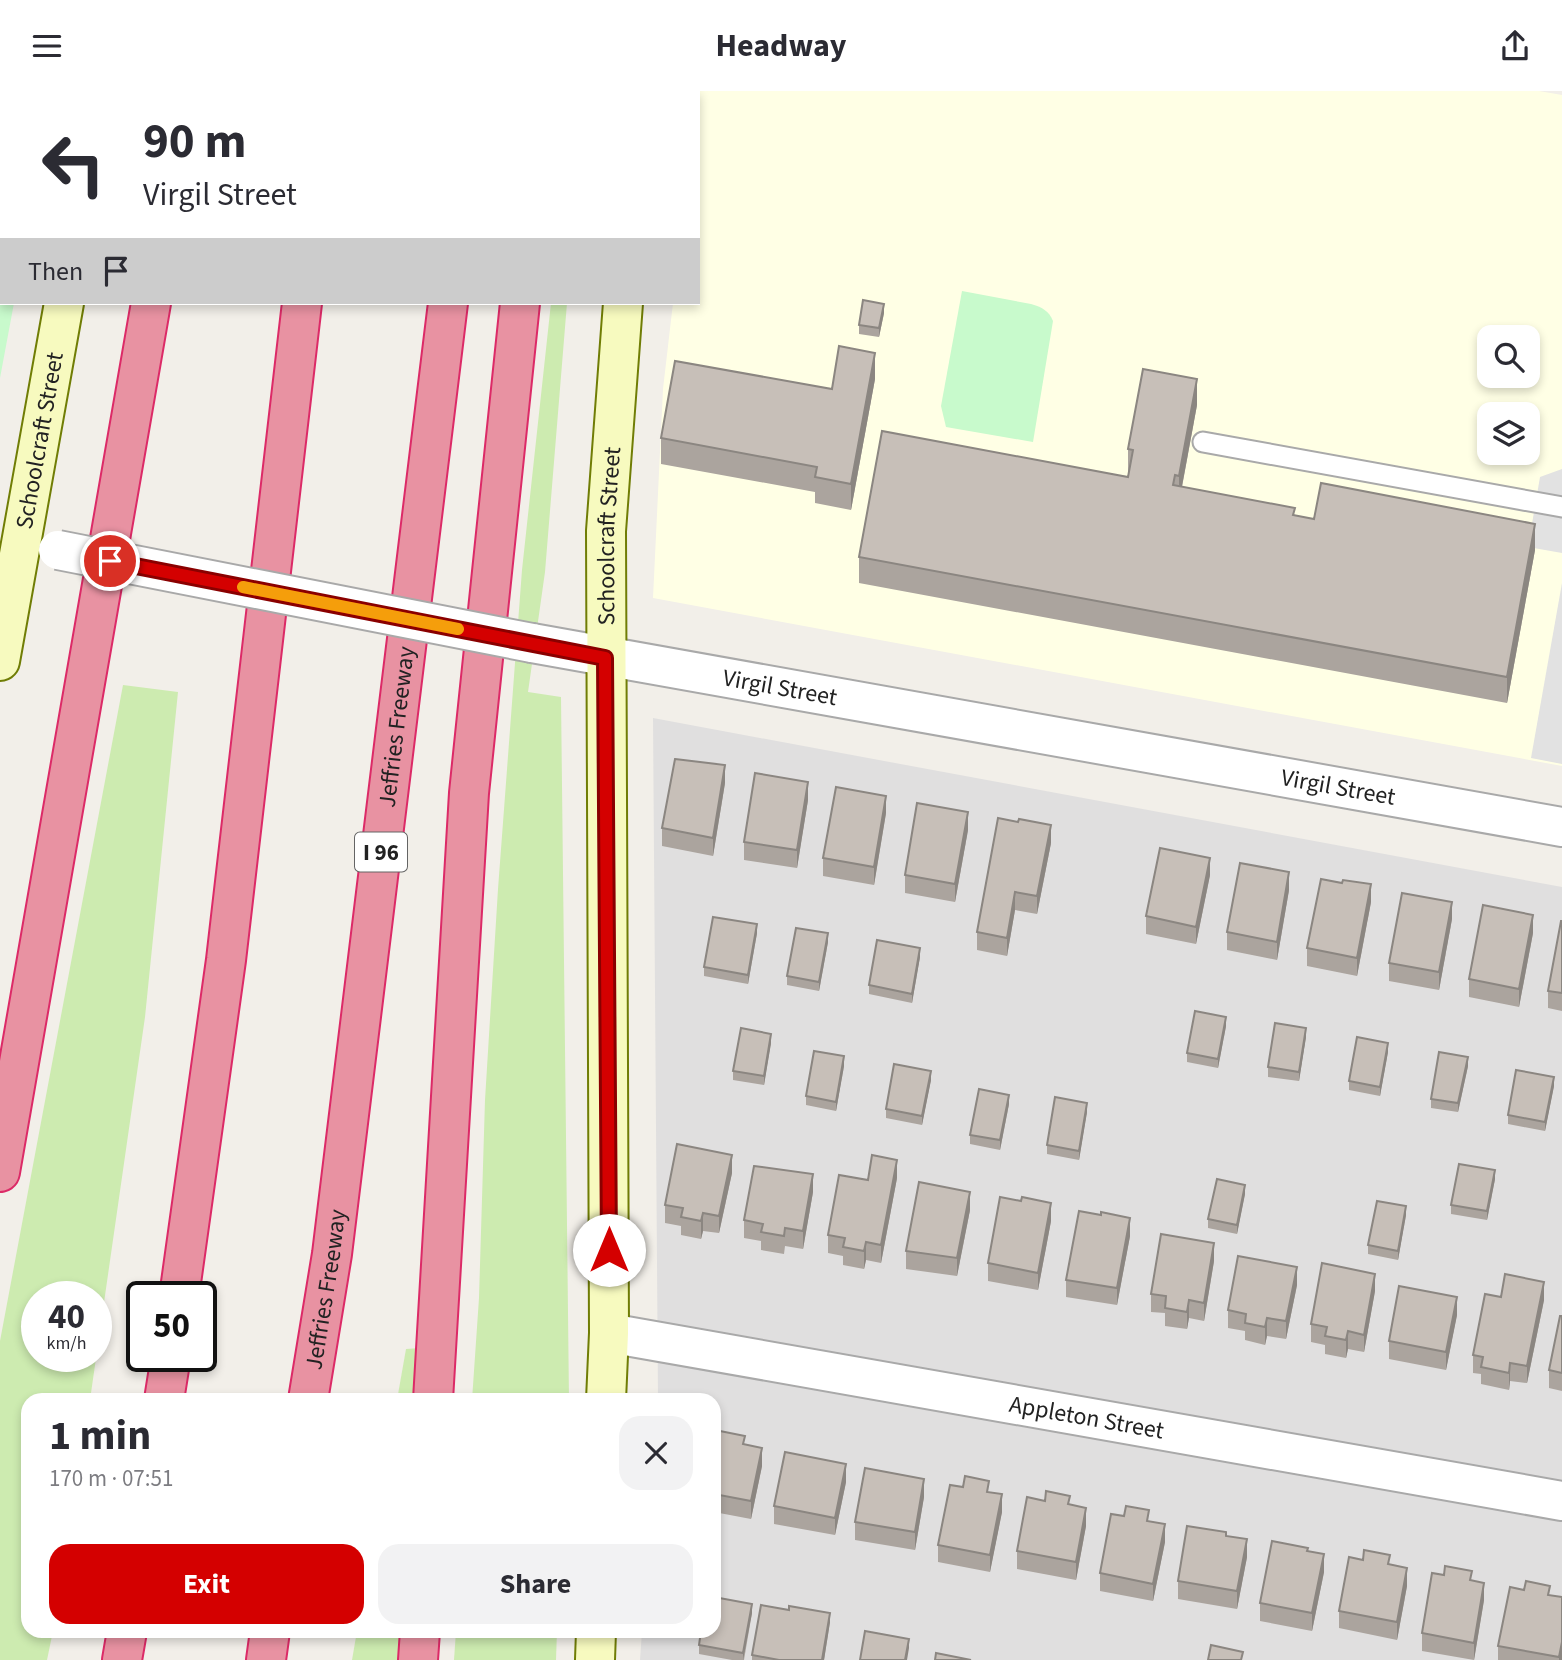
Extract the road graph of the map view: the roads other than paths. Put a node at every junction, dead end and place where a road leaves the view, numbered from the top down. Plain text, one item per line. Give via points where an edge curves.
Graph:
1 (64, 305) edge
2 (151, 305) edge
3 (302, 305) edge
4 (447, 305) edge
5 (520, 305) edge
6 (624, 305) edge
7 (1203, 442) dead end
8 (1562, 507) edge
9 (26, 544) edge
10 (605, 658) junction
11 (0, 661) edge
12 (1562, 827) edge
13 (0, 1172) edge
14 (181, 1281) edge
15 (609, 1333) junction
16 (168, 1372) edge
17 (165, 1393) edge
18 (310, 1393) edge
19 (433, 1393) edge
20 (606, 1393) edge
21 (1562, 1501) edge
22 (126, 1638) edge
23 (270, 1638) edge
24 (420, 1638) edge
25 (596, 1638) edge
26 (122, 1660) edge
27 (266, 1660) edge
28 (418, 1660) edge
29 (595, 1660) edge

1 - 9 main road, Schoolcraft Street
2 - 13 highway
3 - 14 highway via 226,960
4 - 18 highway, Jeffries Freeway / I 96 via 332,1254
5 - 19 highway via 469,793
6 - 10 main road, Schoolcraft Street via 606,531
7 - 8 lane
9 - 10 street, Virgil Street, bridge
9 - 11 main road, Schoolcraft Street
10 - 12 street, Virgil Street
10 - 15 main road, Schoolcraft Street
15 - 20 main road, Schoolcraft Street
15 - 21 street, Appleton Street
16 - 17 highway
22 - 26 highway
23 - 27 highway
24 - 28 highway
25 - 29 main road

